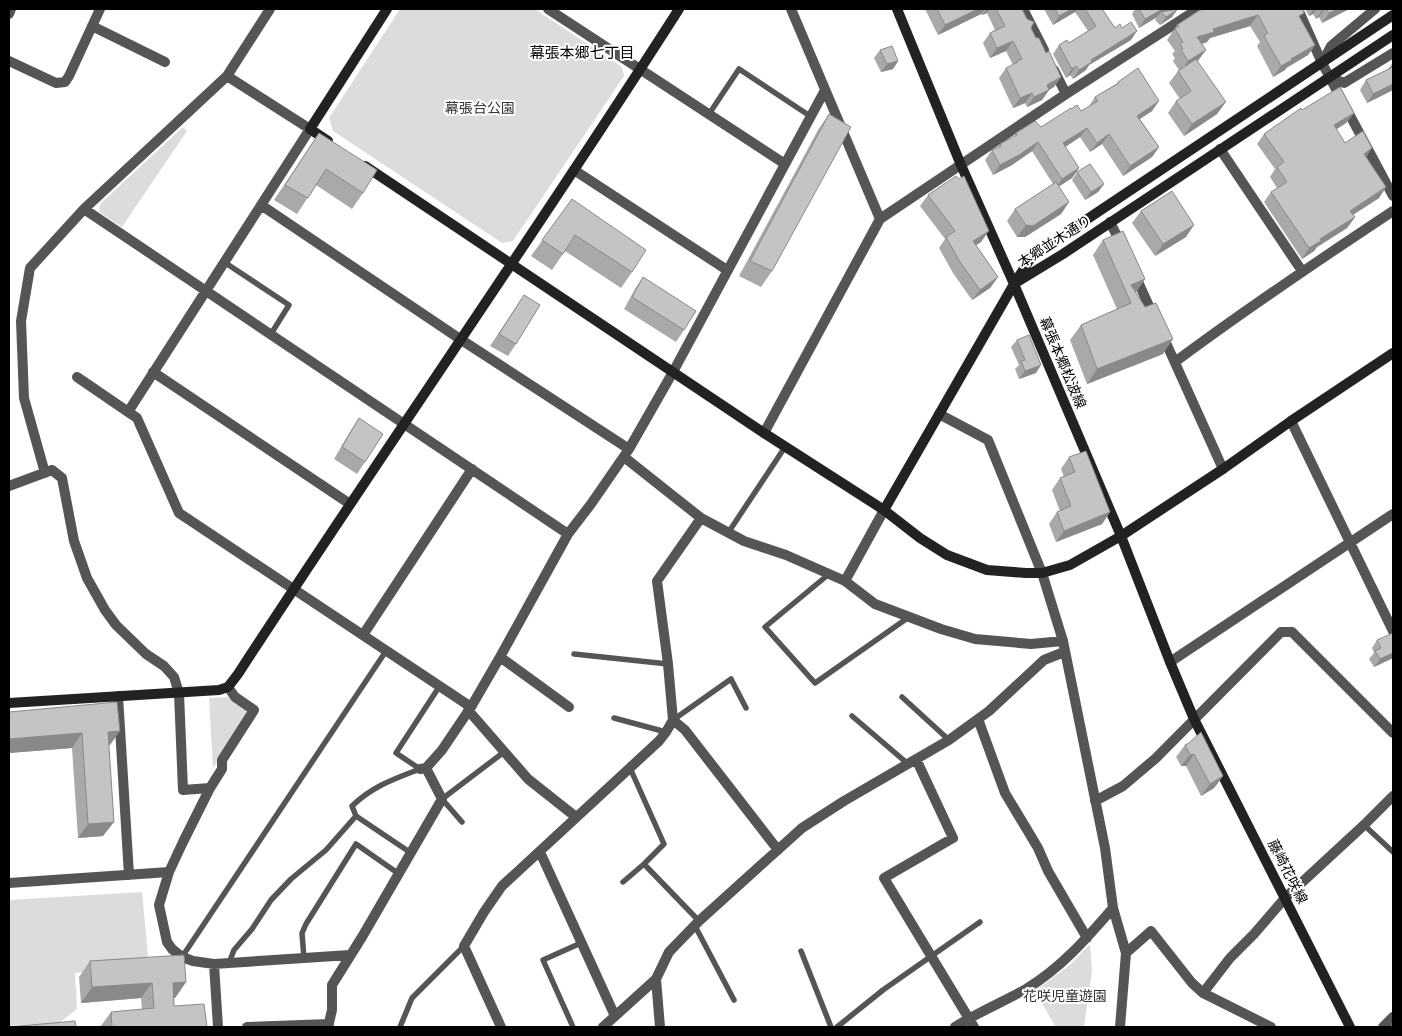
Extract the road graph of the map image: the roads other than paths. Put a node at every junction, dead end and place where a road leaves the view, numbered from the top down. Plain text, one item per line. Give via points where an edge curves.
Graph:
1 (11, 9) edge
2 (100, 9) edge
3 (270, 9) edge
4 (386, 9) edge
5 (548, 9) edge
6 (679, 9) edge
7 (791, 9) edge
8 (897, 9) edge
9 (1023, 9) edge
10 (1198, 9) edge
11 (1298, 9) edge
12 (1375, 9) edge
13 (9, 14) edge
14 (1393, 15) edge
15 (92, 26) junction
16 (1393, 35) edge
17 (1393, 53) edge
18 (9, 61) edge
19 (165, 62) dead end
20 (1322, 63) junction
21 (640, 69) junction
22 (227, 76) junction
23 (1330, 77) junction
24 (824, 90) junction
25 (1066, 94) junction
26 (709, 114) junction
27 (810, 116) junction
28 (310, 129) junction
29 (334, 146) edge
30 (1220, 149) junction
31 (358, 162) edge
32 (785, 164) junction
33 (961, 165) junction
34 (574, 170) junction
35 (1393, 196) edge
36 (261, 205) junction
37 (84, 209) junction
38 (1393, 211) edge
39 (880, 219) junction
40 (1110, 222) junction
41 (224, 262) junction
42 (511, 264) junction
43 (727, 270) junction
44 (1302, 271) junction
45 (1014, 284) junction
46 (206, 291) junction
47 (271, 334) junction
48 (460, 339) junction
49 (1393, 353) edge
50 (1175, 362) junction
51 (153, 372) junction
52 (673, 372) junction
53 (77, 377) dead end
54 (128, 412) junction
55 (939, 414) junction
56 (1291, 421) junction
57 (404, 423) junction
58 (764, 433) junction
59 (784, 447) junction
60 (626, 453) junction
61 (472, 469) junction
62 (1223, 469) junction
63 (45, 473) junction
64 (9, 486) edge
65 (350, 504) junction
66 (884, 510) junction
67 (1393, 514) edge
68 (701, 518) junction
69 (728, 533) junction
70 (568, 534) junction
71 (1121, 536) junction
72 (1350, 542) junction
73 (1042, 573) junction
74 (829, 574) junction
75 (846, 581) junction
76 (294, 589) junction
77 (910, 617) junction
78 (1393, 631) edge
79 (363, 636) junction
80 (1063, 641) junction
81 (386, 651) junction
82 (1064, 652) junction
83 (574, 654) dead end
84 (500, 658) junction
85 (1170, 662) junction
86 (668, 664) junction
87 (228, 687) junction
88 (439, 687) junction
89 (179, 693) junction
90 (118, 696) junction
91 (902, 697) dead end
92 (9, 703) edge
93 (568, 707) dead end
94 (469, 708) junction
95 (746, 708) dead end
96 (852, 716) dead end
97 (614, 718) dead end
98 (1194, 719) junction
99 (673, 720) junction
100 (978, 720) junction
101 (1200, 728) joint
102 (666, 732) junction
103 (1393, 733) edge
104 (949, 740) junction
105 (504, 752) junction
106 (912, 761) junction
107 (630, 768) junction
108 (423, 769) junction
109 (210, 788) junction
110 (1393, 796) edge
111 (442, 799) junction
112 (1095, 801) junction
113 (356, 816) junction
114 (576, 816) junction
115 (462, 822) dead end
116 (1364, 825) junction
117 (778, 850) junction
118 (540, 852) junction
119 (1393, 852) edge
120 (411, 853) junction
121 (644, 864) junction
122 (169, 872) junction
123 (399, 874) junction
124 (129, 875) junction
125 (623, 882) dead end
126 (9, 883) edge
127 (1285, 898) junction
128 (1113, 908) junction
129 (697, 923) junction
130 (979, 924) dead end
131 (1087, 938) junction
132 (581, 943) junction
133 (464, 946) junction
134 (801, 951) dead end
135 (1126, 953) junction
136 (350, 955) junction
137 (931, 955) junction
138 (182, 957) junction
139 (304, 959) junction
140 (214, 964) junction
141 (229, 964) junction
142 (656, 978) junction
143 (1203, 993) junction
144 (734, 1000) dead end
145 (615, 1016) junction
146 (1393, 1017) edge
147 (971, 1023) edge
148 (328, 1026) edge
149 (218, 1027) edge
150 (246, 1027) edge
151 (400, 1027) edge
152 (501, 1027) edge
153 (572, 1027) edge
154 (603, 1027) edge
155 (660, 1027) edge
156 (831, 1027) edge
157 (837, 1027) edge
158 (955, 1027) edge
159 (1120, 1027) edge
160 (1271, 1027) edge
161 (1350, 1027) edge
162 (1383, 1027) edge

1 - 13 street
2 - 15 street
3 - 22 street
4 - 28 street
5 - 21 street
6 - 21 street
7 - 24 street
8 - 33 street, 幕張本郷松波線
9 - 25 street
10 - 25 street
11 - 20 street
12 - 20 street via 1331,46
14 - 20 street, 本郷並木通り
15 - 18 street via 65,82 56,83
15 - 19 street
16 - 23 street, 本郷並木通り
17 - 23 street via 1344,83
20 - 23 street
20 - 45 street, 本郷並木通り via 1032,256
21 - 26 street
21 - 34 street
22 - 28 street
22 - 37 street
23 - 30 street, 本郷並木通り
23 - 35 street
24 - 27 street
24 - 39 street
25 - 33 street
26 - 27 lane via 739,69
26 - 32 street
27 - 32 street
28 - 29 street
28 - 36 street
30 - 40 street, 本郷並木通り
30 - 44 street
31 - 42 street
32 - 43 street
33 - 39 street
33 - 45 street, 幕張本郷松波線
34 - 42 street
34 - 43 street
36 - 41 street
36 - 48 street
37 - 46 street
37 - 63 street via 30,268 21,320 24,398
38 - 44 street
39 - 58 street
40 - 45 street, 本郷並木通り
40 - 50 street
41 - 46 street
41 - 47 lane via 289,306
42 - 48 street
42 - 52 street
43 - 52 street
44 - 50 street
45 - 55 street
45 - 71 street, 幕張本郷松波線
46 - 47 street
46 - 51 street
47 - 57 street
48 - 57 street
48 - 60 street
49 - 56 street
50 - 62 street
51 - 54 street
51 - 65 street
52 - 58 street
52 - 60 street
53 - 54 street
54 - 76 street via 137,418 179,513
55 - 66 street
55 - 73 street via 988,440
56 - 62 street
56 - 72 street
57 - 61 street
57 - 65 street
58 - 59 street
59 - 66 street
59 - 69 lane
60 - 68 street
60 - 70 street
61 - 70 street
61 - 79 street
62 - 71 street
63 - 64 street
63 - 89 street via 52,470 62,478 74,541 105,610 116,626 174,677
65 - 76 street
66 - 73 street via 947,555 988,570
66 - 75 street
67 - 72 street
68 - 69 street
68 - 86 street via 657,582
69 - 74 street
70 - 84 street
71 - 73 street via 1070,565
71 - 85 street, 幕張本郷松波線
72 - 78 street
72 - 85 street
73 - 80 street
74 - 75 street
74 - 77 lane via 765,627 815,683
75 - 77 street via 875,604
76 - 79 street
76 - 87 street
77 - 80 street via 975,639 1031,644
79 - 81 street
80 - 82 street
81 - 88 street
81 - 138 lane
82 - 100 street via 1044,660
82 - 112 street
83 - 86 lane
84 - 93 street
84 - 94 street
85 - 98 street, 幕張本郷松波線
86 - 99 street
87 - 89 street
87 - 109 street via 235,697 254,710 222,760 222,769
88 - 94 street
88 - 108 lane via 396,753
89 - 90 street
89 - 109 street via 183,790
90 - 92 street
90 - 124 street
91 - 104 lane
94 - 105 street
94 - 108 street via 442,750
95 - 99 lane via 731,680
96 - 106 lane
97 - 102 lane
98 - 101 street, 幕張本郷松波線
98 - 103 street via 1281,632 1292,632
98 - 112 street via 1130,781
99 - 102 street
99 - 117 street via 685,730
100 - 104 street
100 - 131 street via 1006,793
101 - 127 street, 藤崎花咲線
102 - 107 street
104 - 106 street
105 - 111 lane
105 - 114 street via 528,779
106 - 117 street via 844,800 802,828
106 - 137 street via 953,838 884,878
107 - 114 street
107 - 121 lane via 664,844
108 - 111 street
108 - 113 lane via 381,784 364,795 352,806
109 - 122 street
110 - 116 street
111 - 115 lane
111 - 120 street
112 - 128 street
113 - 120 lane
113 - 141 lane via 326,850 291,879 272,900 234,950
114 - 118 street
116 - 119 lane
116 - 127 street
117 - 129 street
118 - 132 street
118 - 133 street via 502,886
120 - 123 street
121 - 125 lane
121 - 129 lane
122 - 124 street
122 - 138 street via 160,905 167,942
123 - 136 street
123 - 139 lane via 356,844 306,924 302,933
124 - 126 street
127 - 143 street
127 - 161 street, 藤崎花咲線
128 - 131 street
128 - 135 street
129 - 142 street via 669,952
129 - 144 lane
130 - 137 lane
131 - 147 street via 1065,961
132 - 145 street
132 - 153 lane via 543,960
133 - 151 lane via 412,998
133 - 152 street
134 - 156 lane
135 - 143 street via 1151,931
135 - 159 street
136 - 139 street
136 - 148 street via 332,985
137 - 147 street
137 - 157 lane
138 - 140 street
139 - 141 street
140 - 141 street
140 - 149 street
142 - 145 street
142 - 155 street
143 - 160 street
145 - 154 street
146 - 162 street
147 - 158 street
148 - 150 street

